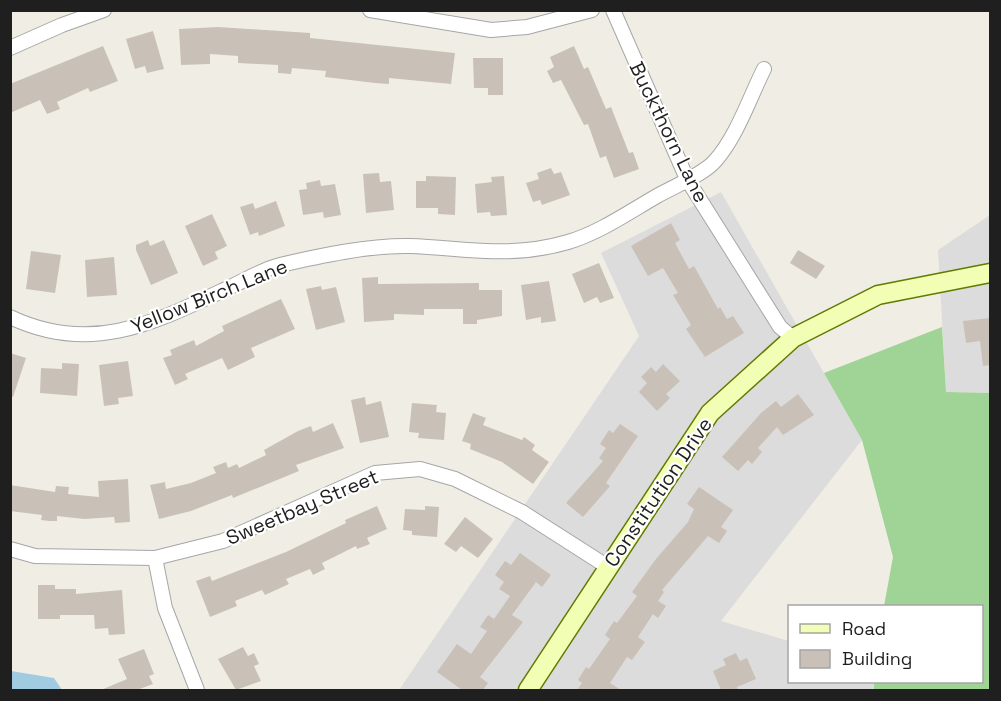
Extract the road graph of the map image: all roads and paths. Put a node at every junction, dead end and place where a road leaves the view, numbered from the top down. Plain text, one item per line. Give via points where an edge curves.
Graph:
1 (104, 10) edge
2 (369, 10) edge
3 (592, 10) edge
4 (613, 10) edge
5 (448, 16) edge
6 (10, 48) edge
7 (764, 69) dead end
8 (687, 179) junction
9 (990, 273) edge
10 (10, 317) edge
11 (793, 338) junction
12 (10, 549) edge
13 (155, 558) junction
14 (608, 567) junction
15 (197, 690) edge
16 (528, 690) edge

1 - 6 street
2 - 5 street
3 - 5 street via 527,27 491,30
4 - 8 street, Buckthorn Lane
7 - 8 street, Yellow Birch Lane via 728,145 714,164
8 - 10 street, Yellow Birch Lane via 569,242 524,251 477,253 408,246 277,265 153,323 112,334 69,335
8 - 11 street, Buckthorn Lane via 780,327
9 - 11 street, Constitution Drive via 878,295
11 - 14 street, Constitution Drive via 710,413
12 - 13 street, Sweetbay Street via 35,556
13 - 14 street, Sweetbay Street via 223,541 375,473 420,469 455,479 522,512
13 - 15 street via 165,608
14 - 16 street, Constitution Drive

